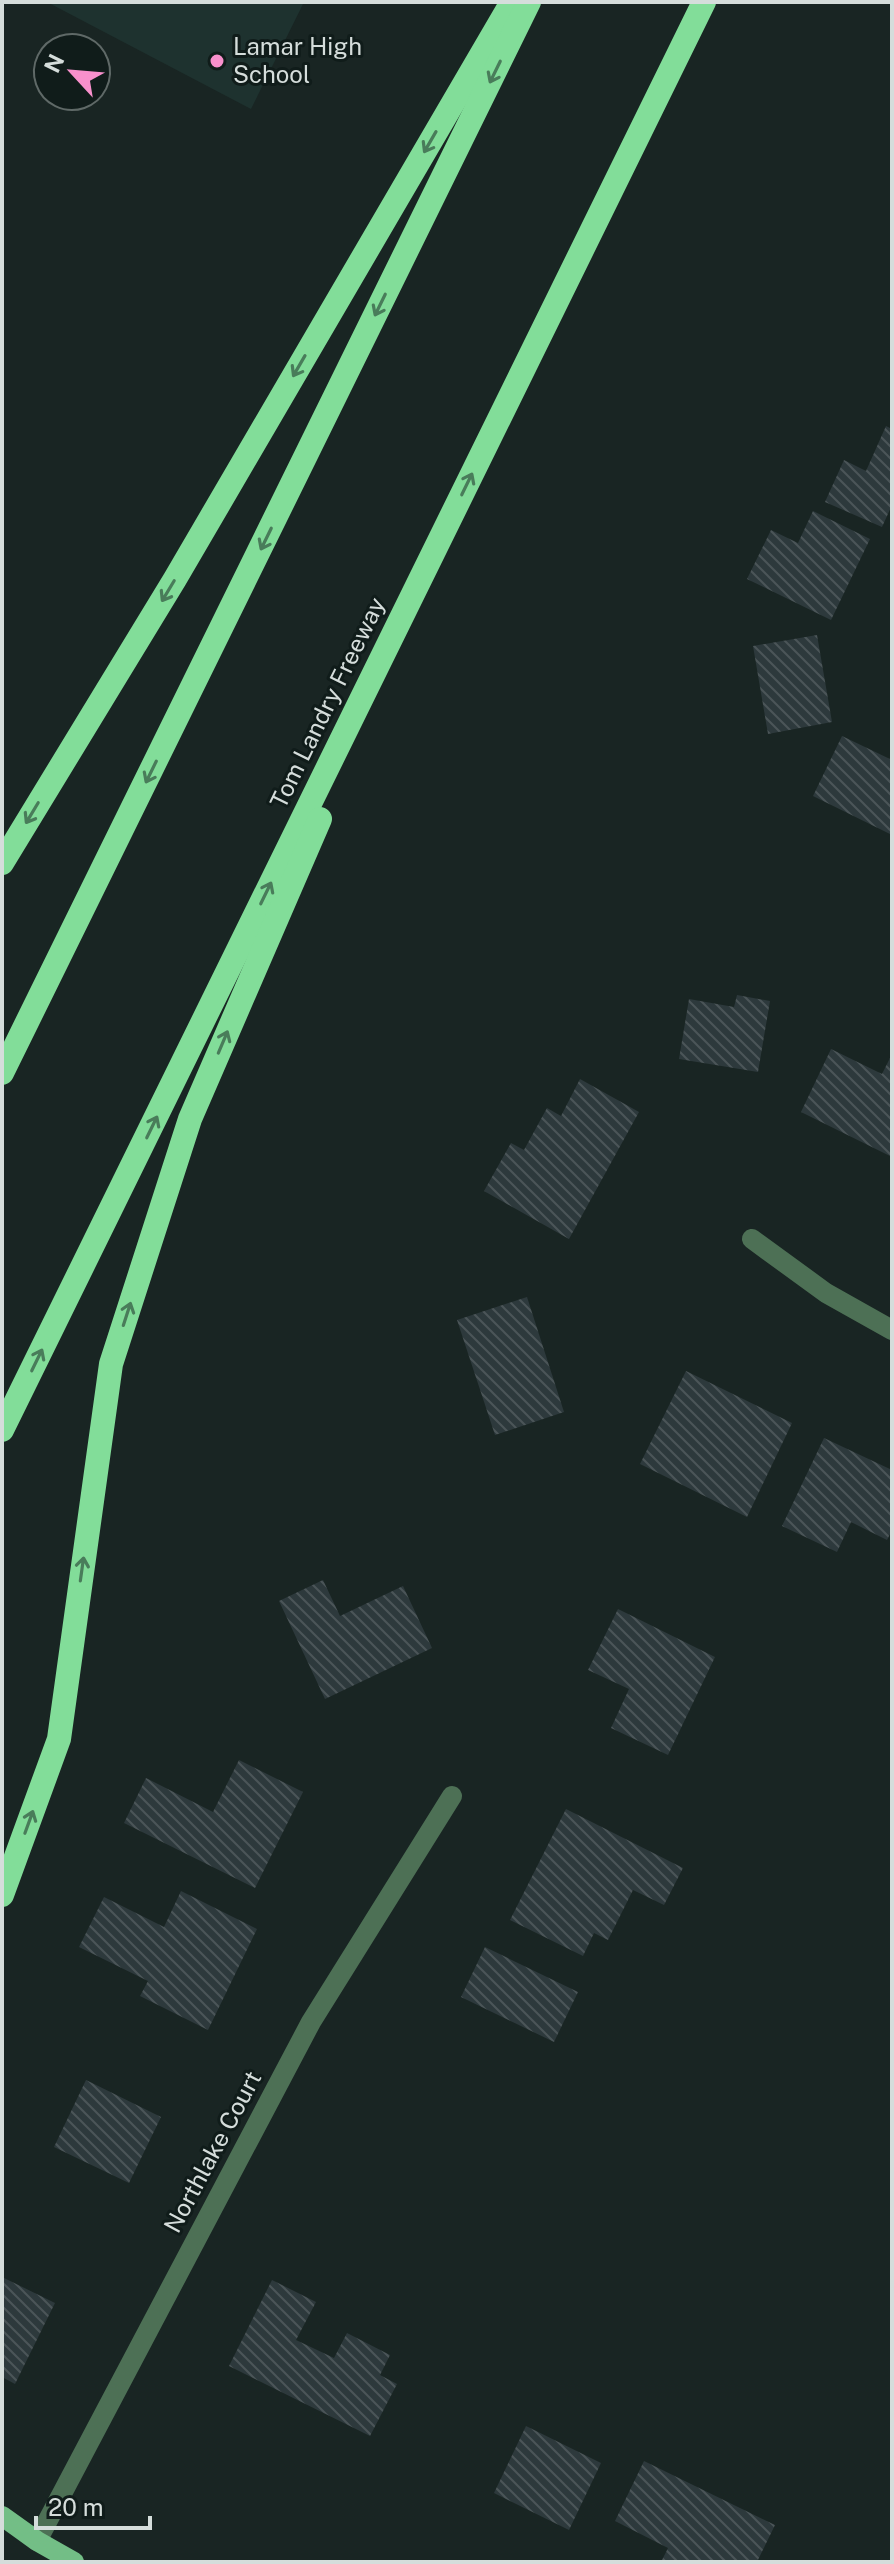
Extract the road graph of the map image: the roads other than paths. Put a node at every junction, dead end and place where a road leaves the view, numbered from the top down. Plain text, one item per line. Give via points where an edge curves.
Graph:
1 (512, 2) edge
2 (529, 2) edge
3 (704, 2) edge
4 (447, 524) junction
5 (2, 863) edge
6 (2, 1073) edge
7 (752, 1239) dead end
8 (892, 1330) edge
9 (2, 1430) edge
10 (452, 1796) dead end
11 (2, 1895) edge
12 (2, 2516) edge
13 (37, 2541) junction
14 (74, 2562) edge

1 -> 5 highway via 175,579
2 -> 6 highway
4 -> 3 highway, Tom Landry Freeway
9 -> 4 highway, Tom Landry Freeway
11 -> 4 highway via 59,1739 111,1364 190,1119
7 - 8 street via 826,1293
10 - 13 street, Northlake Court via 311,2022
12 - 13 main road
13 - 14 main road

